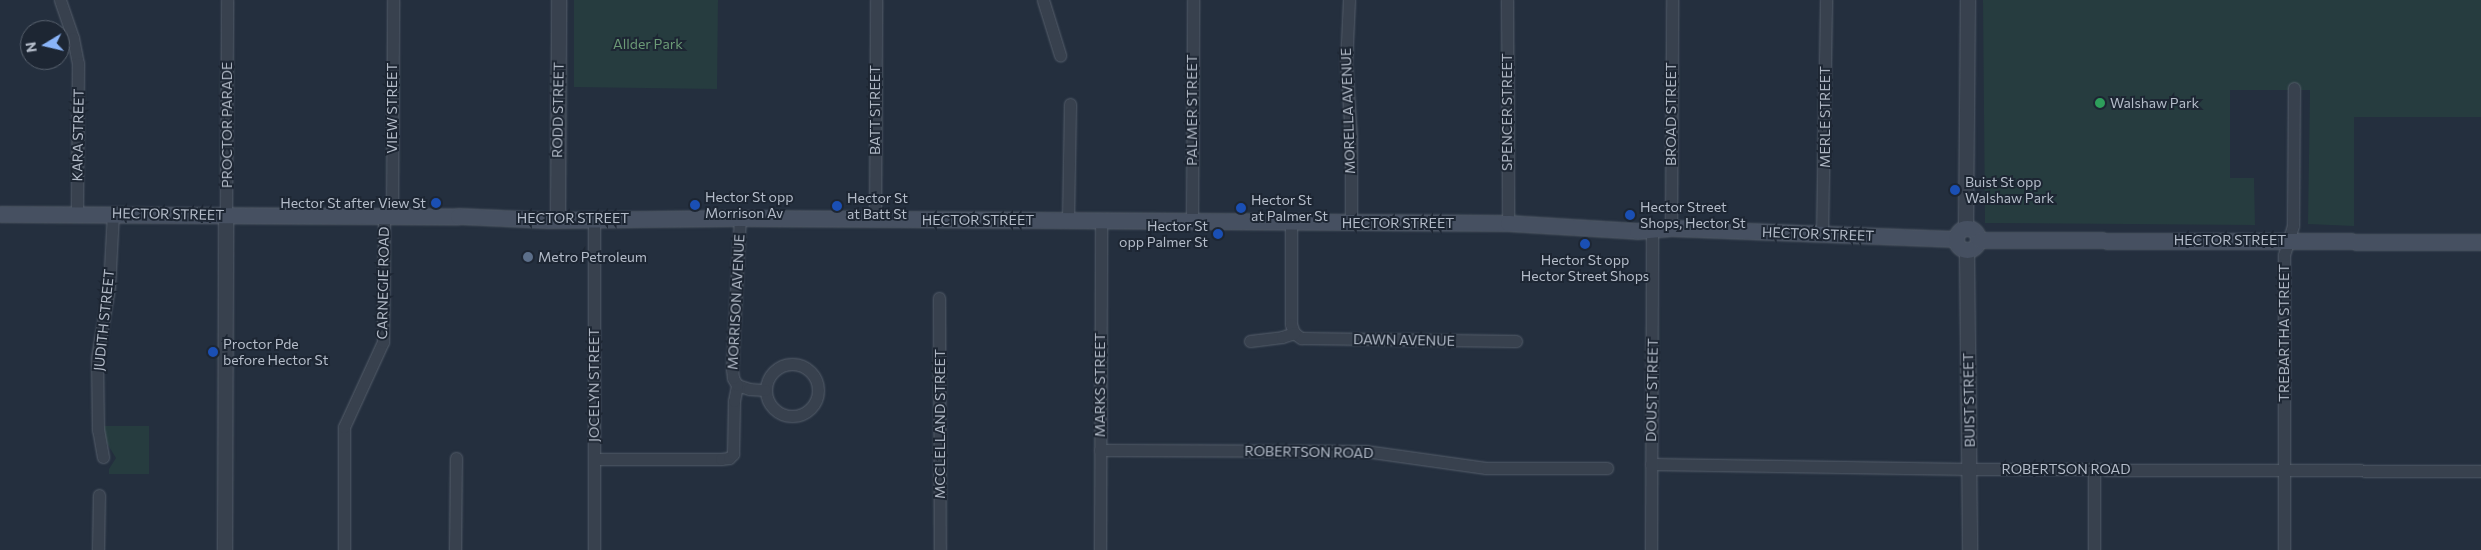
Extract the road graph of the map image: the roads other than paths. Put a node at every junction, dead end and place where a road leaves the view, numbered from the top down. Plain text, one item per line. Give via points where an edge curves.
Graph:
1 (60, 0) edge
2 (227, 0) edge
3 (393, 0) edge
4 (559, 0) edge
5 (876, 0) edge
6 (1043, 0) edge
7 (1193, 0) edge
8 (1349, 0) edge
9 (1507, 0) edge
10 (1672, 0) edge
11 (1826, 0) edge
12 (1968, 0) edge
13 (1060, 54) dead end
14 (2294, 88) dead end
15 (1070, 104) dead end
16 (113, 213) junction
17 (0, 214) edge
18 (77, 214) junction
19 (226, 215) junction
20 (388, 217) junction
21 (740, 218) junction
22 (594, 219) junction
23 (558, 220) junction
24 (875, 220) junction
25 (1068, 220) junction
26 (1101, 220) junction
27 (1192, 221) junction
28 (1291, 222) junction
29 (1351, 222) junction
30 (1508, 224) junction
31 (1966, 227) junction
32 (1671, 228) junction
33 (1652, 231) junction
34 (1822, 234) junction
35 (1956, 239) junction
36 (1979, 240) junction
37 (2288, 240) junction
38 (2481, 242) edge
39 (1967, 250) junction
40 (939, 298) dead end
41 (1294, 333) junction
42 (1516, 341) dead end
43 (1250, 342) dead end
44 (737, 385) junction
45 (766, 390) junction
46 (1100, 450) junction
47 (103, 456) dead end
48 (456, 458) dead end
49 (594, 459) junction
50 (1651, 464) junction
51 (1607, 468) dead end
52 (1970, 469) junction
53 (2094, 469) junction
54 (2284, 470) junction
55 (2481, 471) edge
56 (99, 495) dead end
57 (98, 550) edge
58 (226, 550) edge
59 (344, 550) edge
60 (455, 550) edge
61 (594, 550) edge
62 (940, 550) edge
63 (1100, 550) edge
64 (1651, 550) edge
65 (1970, 550) edge
66 (2094, 550) edge
67 (2284, 550) edge

1 - 18 street, KARA STREET via 78,63
2 - 19 street, PROCTOR PARADE
3 - 20 street, VIEW STREET
4 - 23 street, RODD STREET
5 - 24 street, BATT STREET
6 - 13 street
7 - 27 street, PALMER STREET
8 - 29 street, MORELLA AVENUE via 1346,63
9 - 30 street, SPENCER STREET
10 - 32 street, BROAD STREET
11 - 34 street, MERLE STREET
12 - 31 street
14 - 37 street, TREBARTHA STREET via 2293,226
15 - 25 street
16 - 18 main road, HECTOR STREET
16 - 19 main road, HECTOR STREET
16 - 47 street, JUDITH STREET via 109,287 97,358 98,430
17 - 18 main road, HECTOR STREET
19 - 20 main road, HECTOR STREET
19 - 58 street, PROCTOR PARADE
20 - 23 main road, HECTOR STREET
20 - 59 street, CARNEGIE ROAD via 383,342 344,427
21 - 22 main road, HECTOR STREET
21 - 24 main road, HECTOR STREET
21 - 44 street, MORRISON AVENUE via 732,369
22 - 23 main road, HECTOR STREET
22 - 49 street, JOCELYN STREET
24 - 25 main road, HECTOR STREET
25 - 26 main road, HECTOR STREET
26 - 27 main road, HECTOR STREET
26 - 46 street, MARKS STREET
27 - 28 main road, HECTOR STREET
28 - 29 main road, HECTOR STREET
28 - 41 street
29 - 30 main road, HECTOR STREET
30 - 33 main road, HECTOR STREET
31 - 35 main road
31 - 36 main road via 1974,229
32 - 33 main road, HECTOR STREET
32 - 34 main road, HECTOR STREET
33 - 50 street, DOUST STREET
34 - 35 main road, HECTOR STREET
35 - 39 main road via 1958,246
36 - 37 main road, HECTOR STREET
36 - 39 main road via 1976,246
37 - 38 main road, HECTOR STREET
37 - 54 street, TREBARTHA STREET via 2284,255
39 - 52 street, BUIST STREET
40 - 62 street, MCCLELLAND STREET
41 - 42 street, DAWN AVENUE via 1306,339
41 - 43 street, DAWN AVENUE
44 - 45 street, MORRISON AVENUE
44 - 49 street, MORRISON AVENUE via 734,450 729,458
45 - 45 street via 771,374 780,366 792,364 812,374 818,390 808,411 792,417 775,411 768,402
46 - 51 street, ROBERTSON ROAD via 1365,451 1486,468
46 - 63 street, MARKS STREET
48 - 60 street
49 - 61 street, JOCELYN STREET
50 - 52 street, ROBERTSON ROAD
50 - 64 street, DOUST STREET
52 - 53 street, ROBERTSON ROAD
52 - 65 street, BUIST STREET
53 - 54 street, ROBERTSON ROAD
53 - 66 street
54 - 55 street, ROBERTSON ROAD
54 - 67 street, TREBARTHA STREET
56 - 57 street

